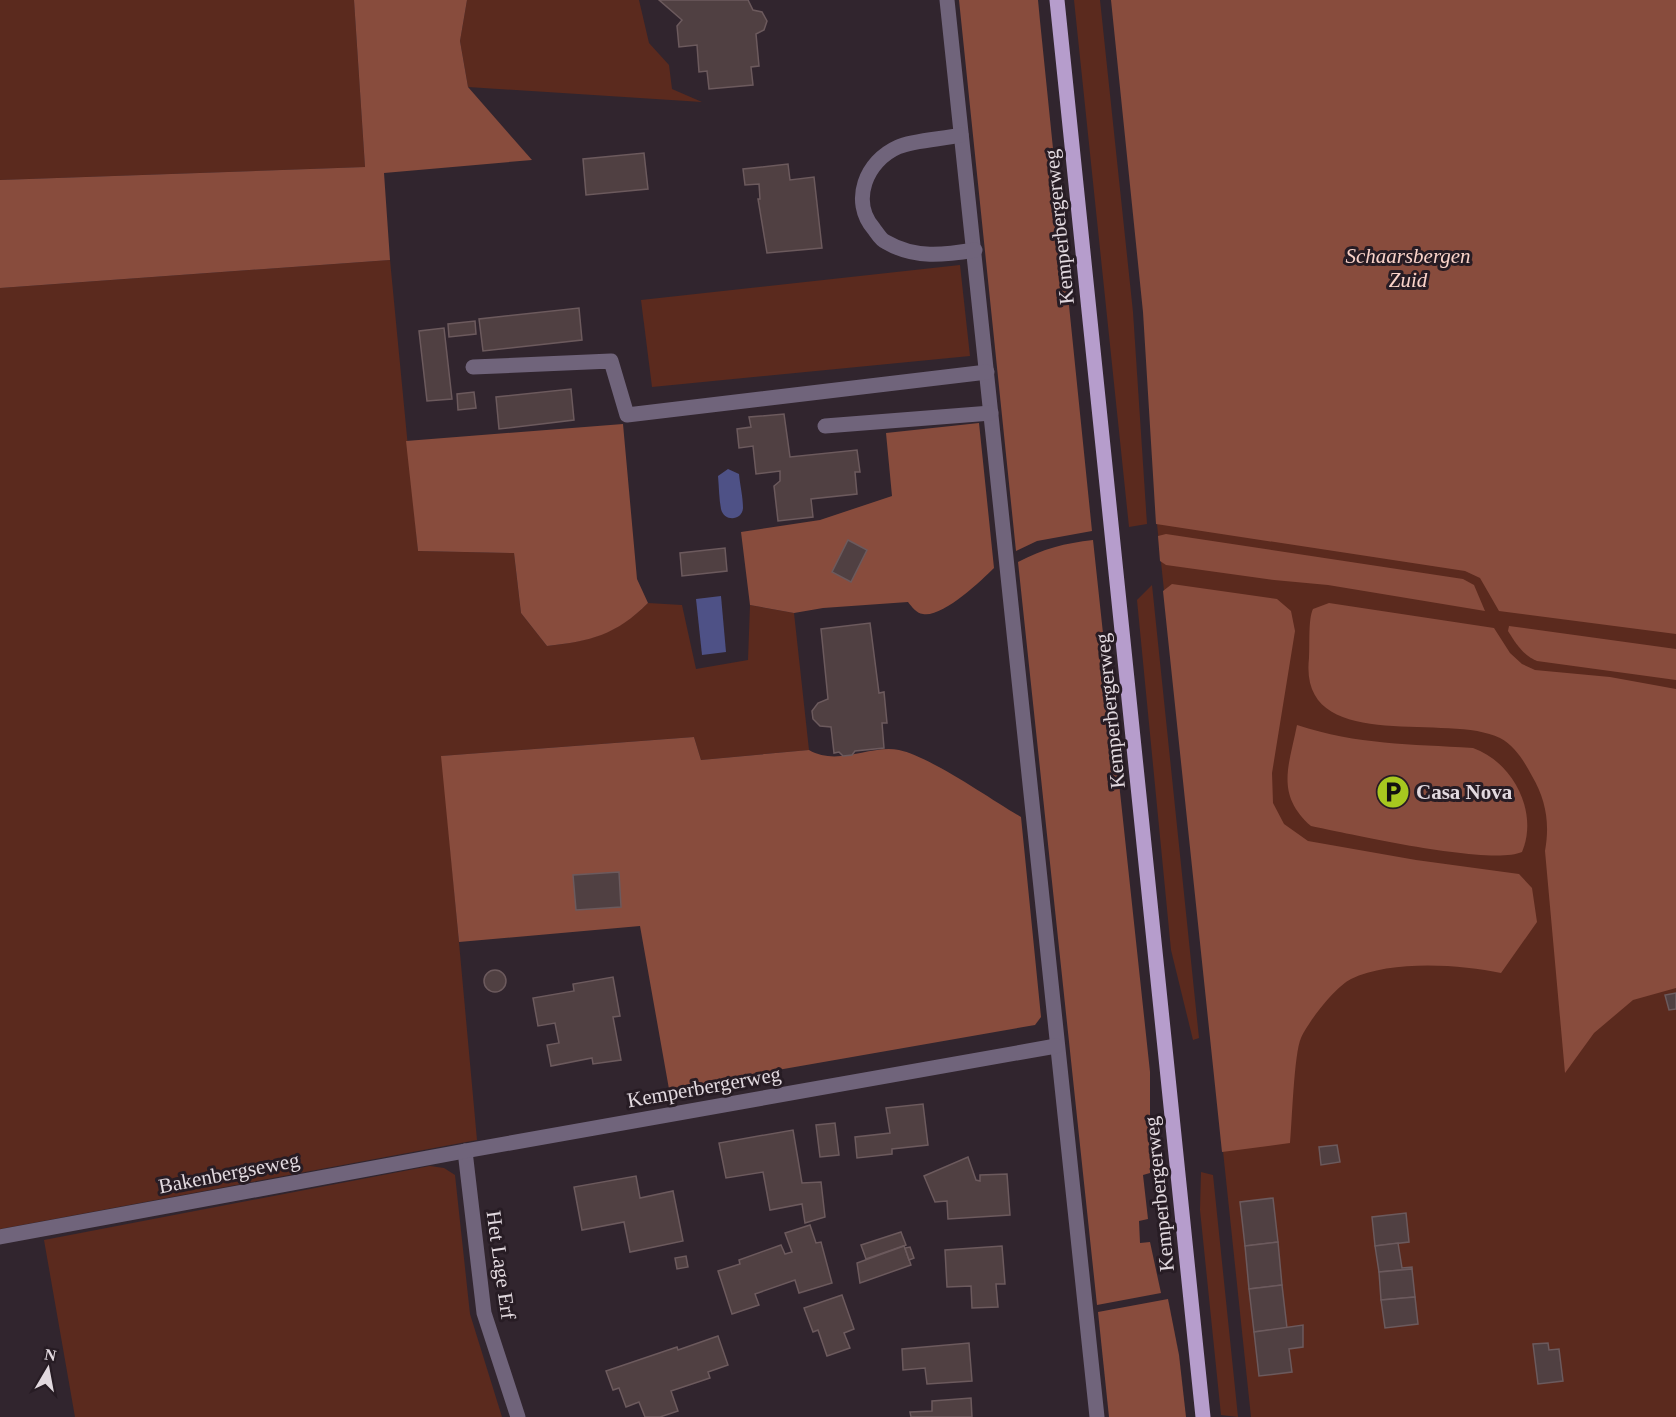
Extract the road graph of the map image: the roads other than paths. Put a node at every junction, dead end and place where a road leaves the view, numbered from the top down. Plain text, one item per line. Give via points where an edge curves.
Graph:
1 (947, 0) edge
2 (1057, 0) edge
3 (961, 135) junction
4 (975, 250) junction
5 (473, 367) dead end
6 (987, 372) junction
7 (991, 413) junction
8 (825, 426) dead end
9 (1056, 1046) junction
10 (465, 1151) junction
11 (0, 1238) edge
12 (518, 1417) edge
13 (1097, 1417) edge
14 (1203, 1417) edge

1 - 3 street
2 - 14 main road, Kemperbergerweg
3 - 4 street
3 - 4 street via 898,147 876,164 862,187 862,205 866,220 884,242 935,256
4 - 6 street
5 - 6 street via 611,361 627,416
6 - 7 street
7 - 8 street
7 - 9 street
9 - 10 street, Kemperbergerweg
9 - 13 street
10 - 11 street, Bakenbergseweg
10 - 12 street, Het Lage Erf via 484,1313

